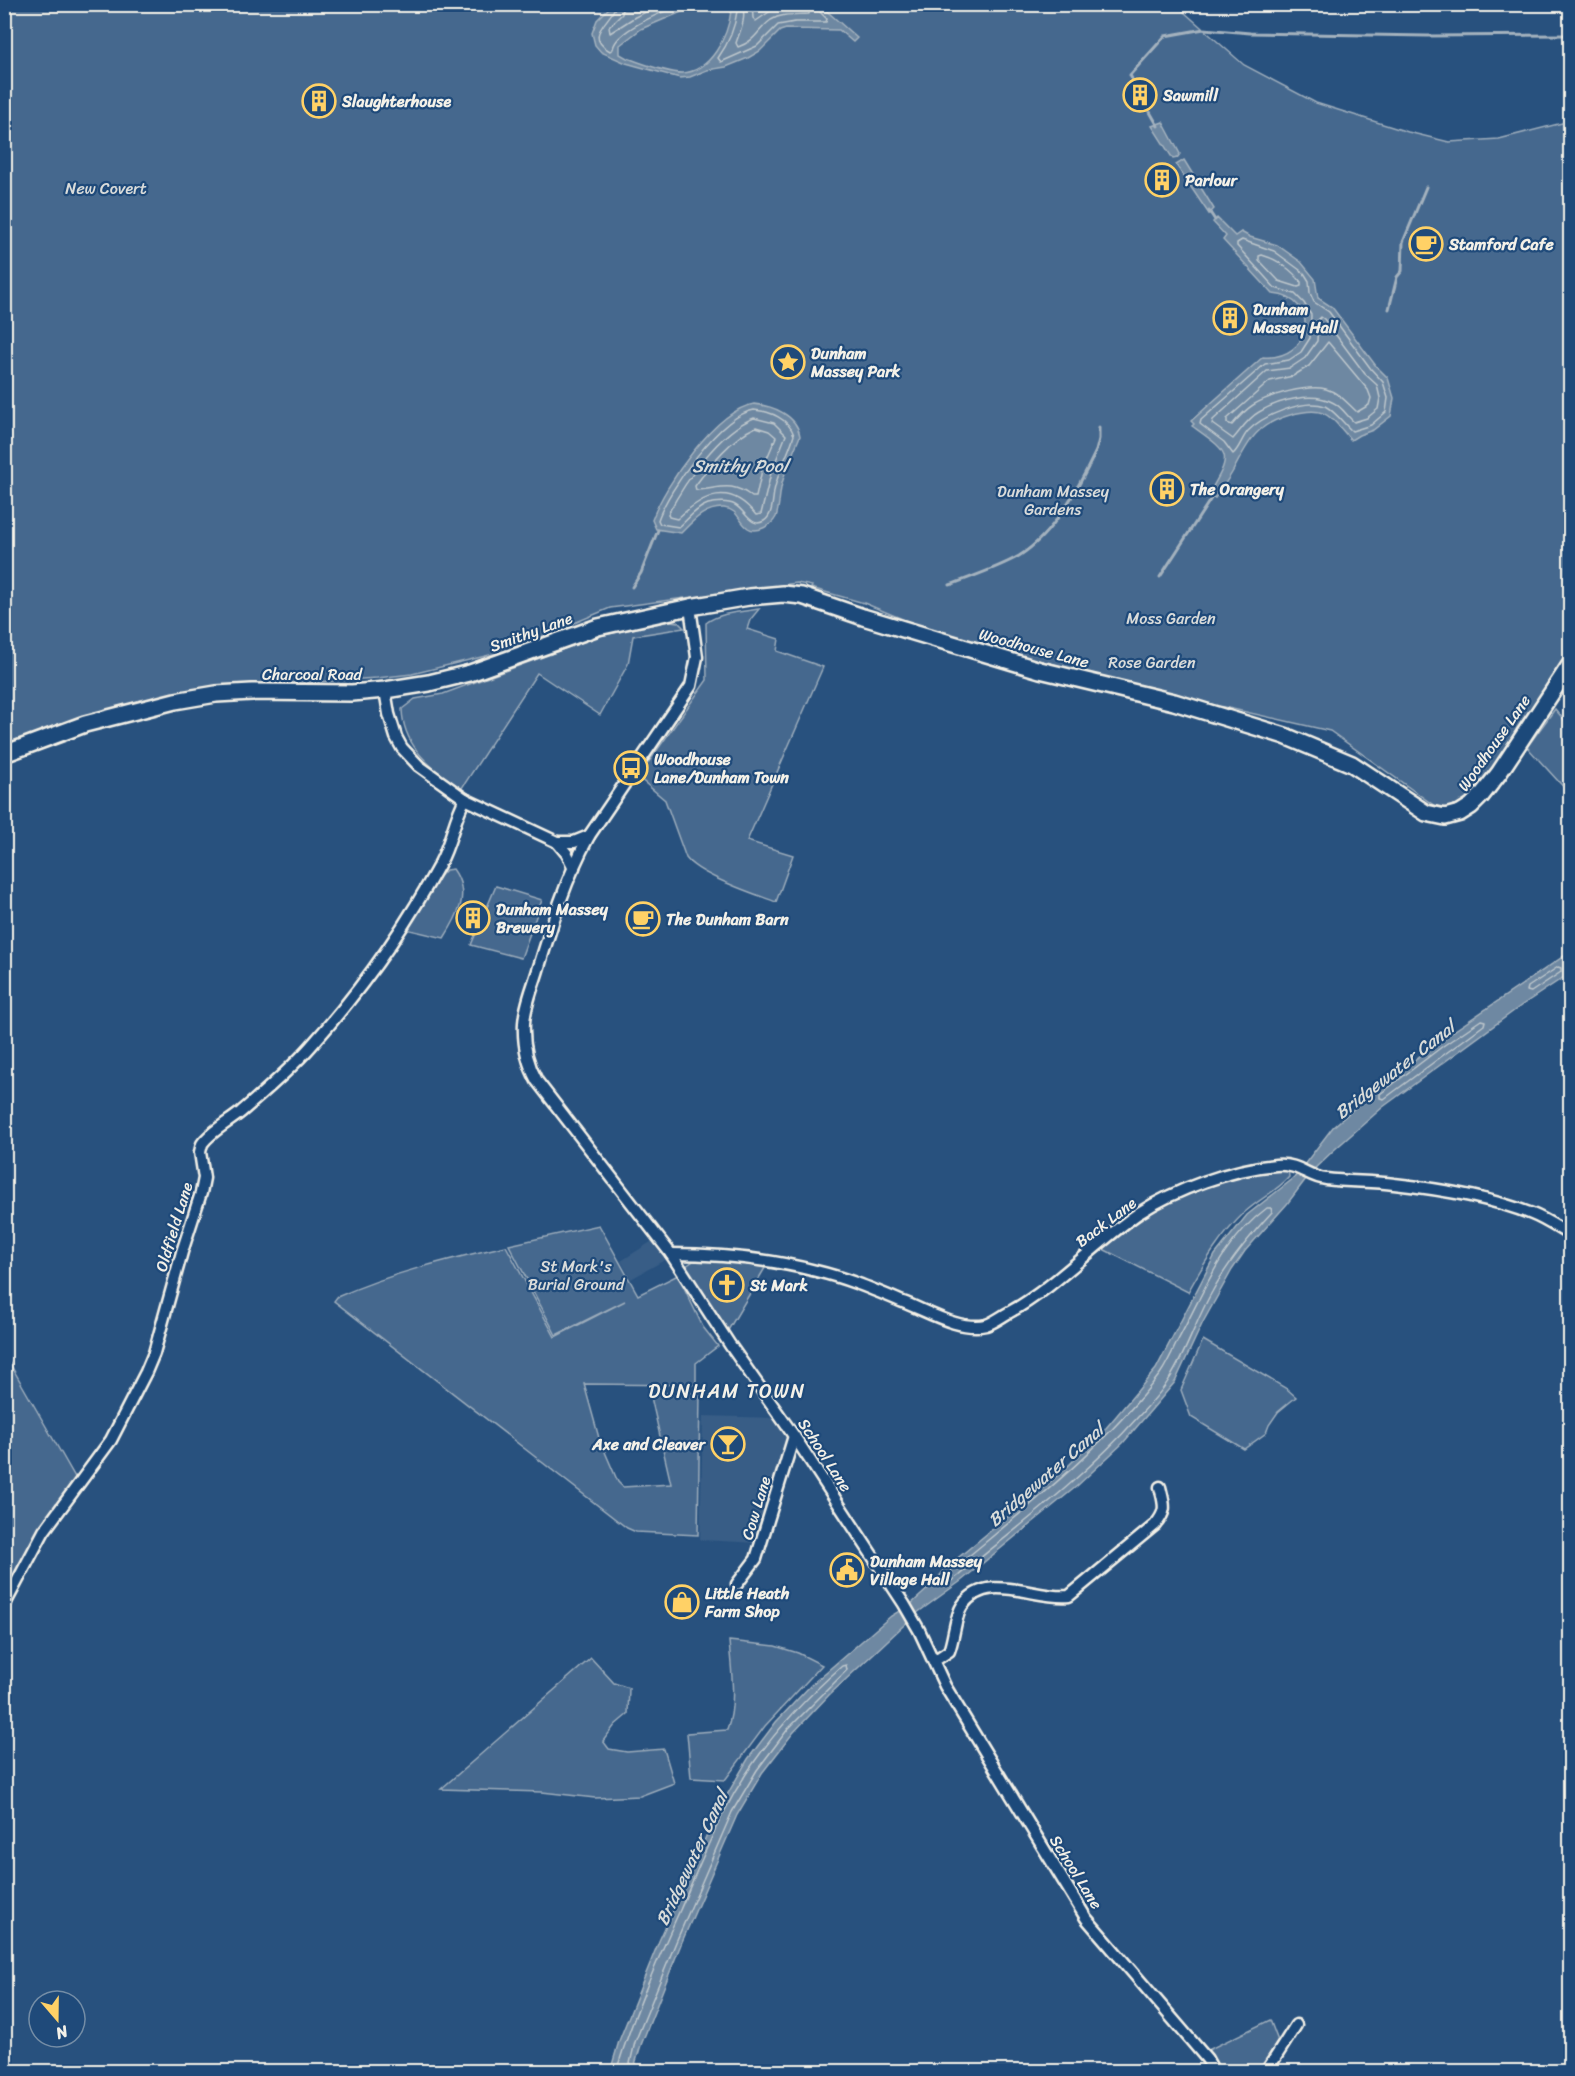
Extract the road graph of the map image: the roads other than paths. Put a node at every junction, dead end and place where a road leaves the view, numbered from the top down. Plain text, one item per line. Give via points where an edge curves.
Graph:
1 (690, 607) junction
2 (1570, 665) edge
3 (385, 690) junction
4 (4, 754) edge
5 (465, 799) junction
6 (589, 836) junction
7 (557, 842) junction
8 (574, 868) junction
9 (1570, 1234) edge
10 (671, 1254) junction
11 (794, 1436) junction
12 (1160, 1487) dead end
13 (737, 1584) dead end
14 (4, 1606) edge
15 (934, 1661) junction
16 (1296, 2025) dead end
17 (1214, 2072) edge
18 (1266, 2072) edge

1 - 2 main road, Woodhouse Lane via 749,597 802,596 1040,670 1174,702 1285,736 1352,764 1426,813 1445,817 1460,813 1481,796
1 - 3 main road, Smithy Lane via 598,627 470,673
1 - 6 street via 697,657 691,686
3 - 4 main road, Charcoal Road via 216,694 85,724
3 - 5 street, Charcoal Road via 392,727 402,748 418,766
5 - 7 street, Charcoal Road
5 - 14 street, Oldfield Lane via 428,885 344,1007 284,1073 202,1144 201,1193 146,1372 111,1440 44,1531
6 - 7 street via 574,842
6 - 8 street, School Lane
7 - 8 street
8 - 10 street, School Lane via 527,1006 524,1022 530,1068
9 - 10 street, Back Lane via 1533,1214 1470,1196 1320,1178 1298,1167 1278,1165 1243,1171 1181,1191 1155,1204 1019,1308 987,1324 967,1325 847,1280 794,1266 724,1256
10 - 11 street, School Lane
11 - 13 street, Cow Lane via 756,1559
11 - 15 street, School Lane via 904,1604
12 - 15 street via 1165,1510 1162,1517 1069,1596 1058,1598 1004,1587 978,1593 960,1607 949,1651
15 - 17 street, School Lane via 945,1686 1086,1918
16 - 18 street

